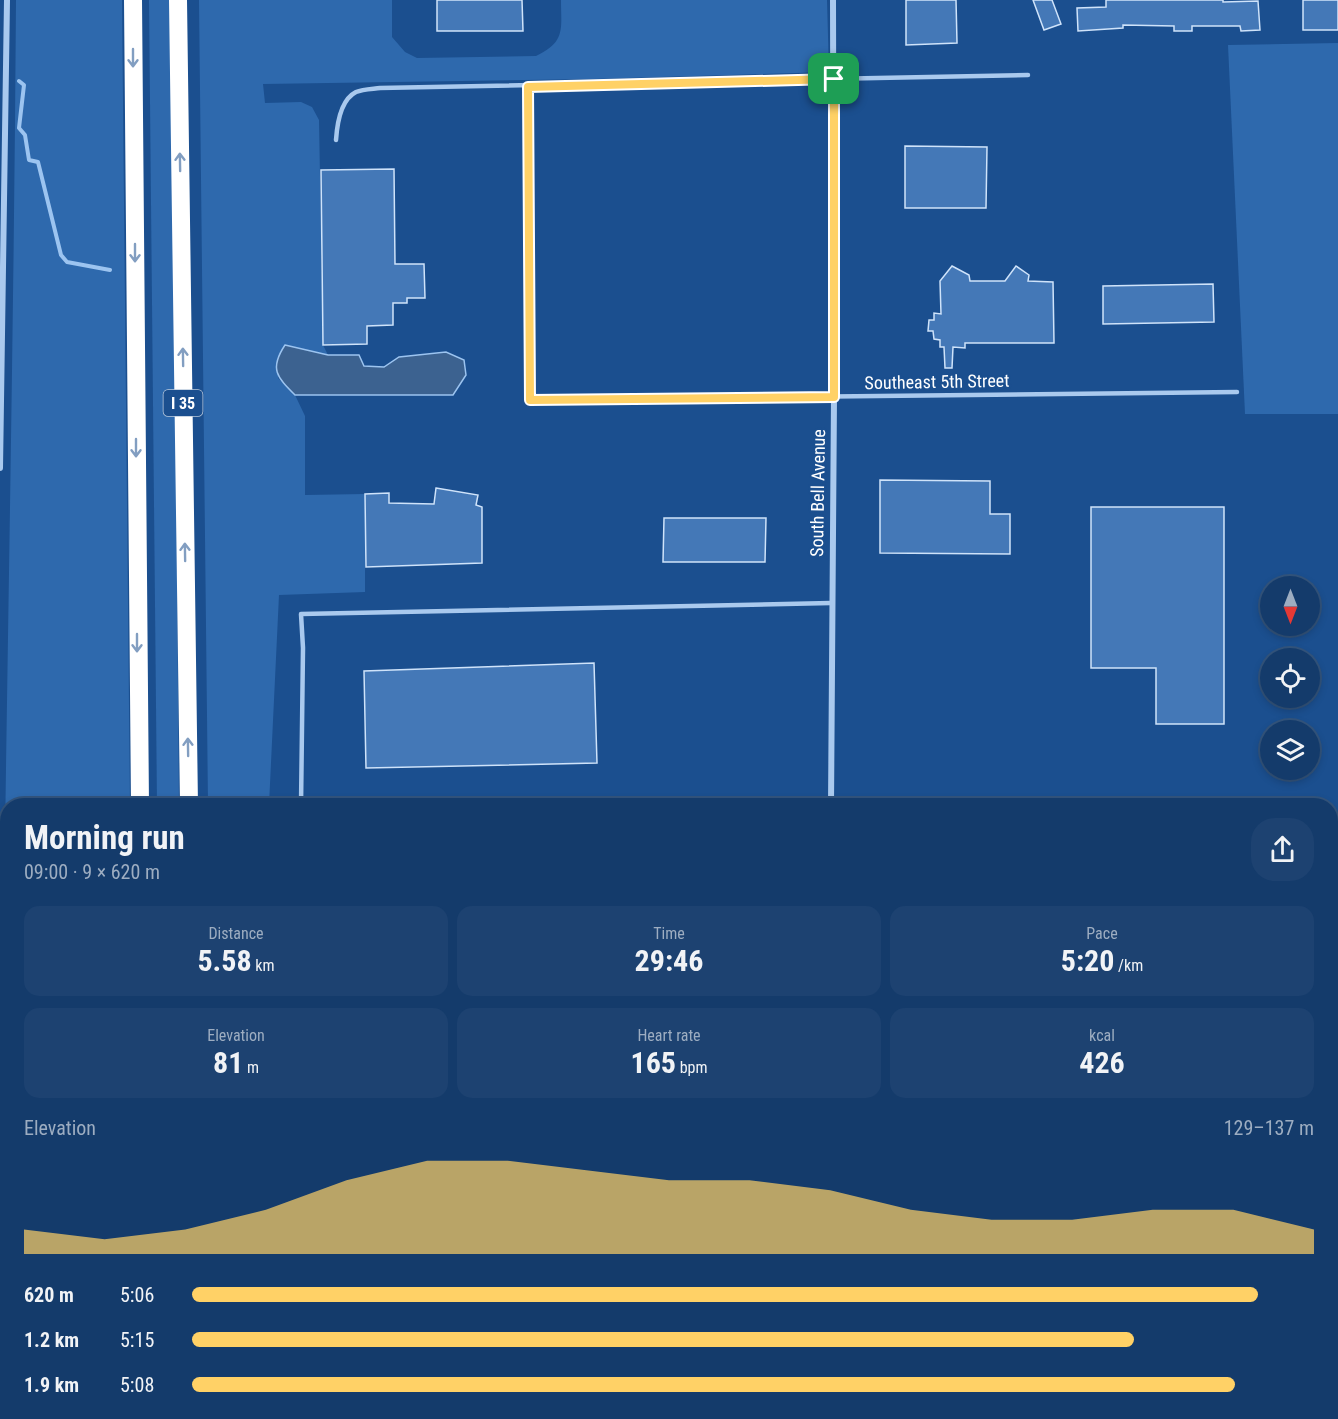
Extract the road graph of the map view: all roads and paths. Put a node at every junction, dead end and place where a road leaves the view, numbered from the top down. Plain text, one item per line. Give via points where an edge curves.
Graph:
1 (6, 0) edge
2 (133, 0) edge
3 (178, 0) edge
4 (833, 0) edge
5 (1028, 75) dead end
6 (834, 79) junction
7 (528, 87) junction
8 (336, 140) dead end
9 (1237, 392) dead end
10 (834, 397) junction
11 (0, 468) edge
12 (831, 603) junction
13 (140, 798) edge
14 (189, 798) edge
15 (301, 798) edge
16 (831, 798) edge

1 - 11 street
2 -> 13 highway
14 -> 3 highway, I 35
4 - 6 street, South Bell Avenue
5 - 6 lane
6 - 7 lane
6 - 10 street, South Bell Avenue
7 - 8 lane via 380,88 356,93 344,102
7 - 10 lane, Southeast 5th Street via 530,400
9 - 10 lane, Southeast 5th Street
10 - 12 street, South Bell Avenue
12 - 15 lane via 301,614
12 - 16 street, South Bell Avenue

